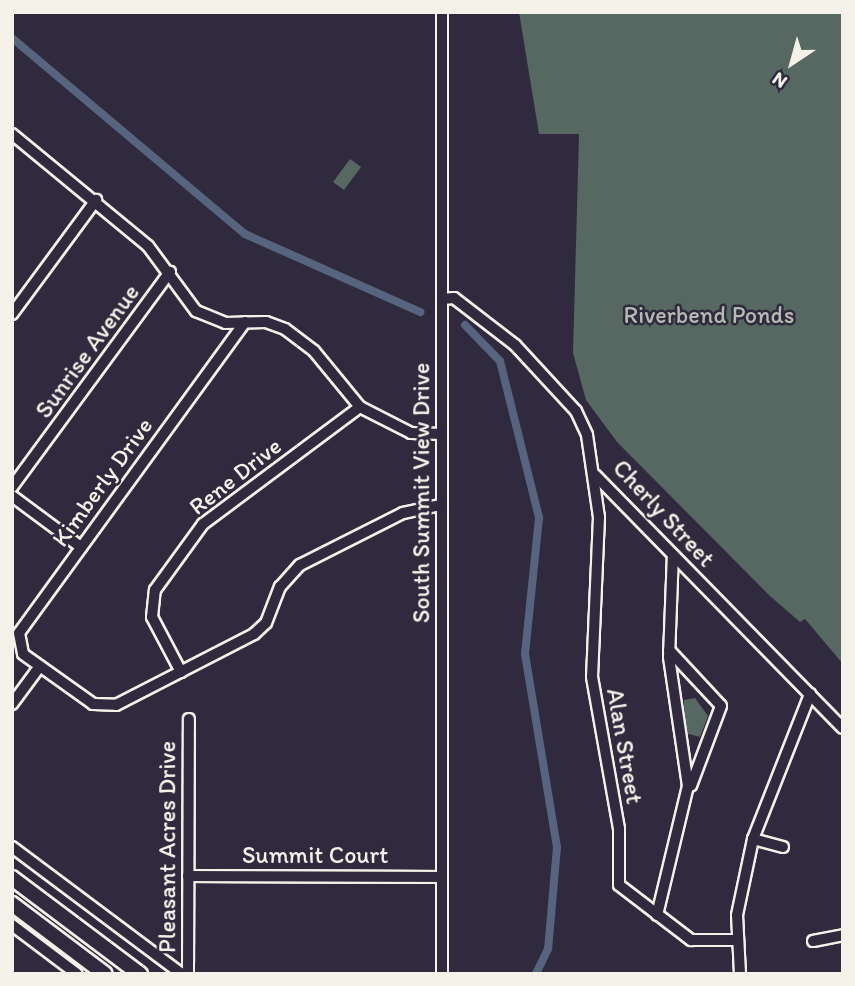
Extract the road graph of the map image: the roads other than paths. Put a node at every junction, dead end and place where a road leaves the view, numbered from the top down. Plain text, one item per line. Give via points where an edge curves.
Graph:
1 (442, 12) edge
2 (12, 134) edge
3 (96, 200) junction
4 (170, 272) junction
5 (442, 299) junction
6 (12, 314) edge
7 (245, 322) junction
8 (360, 407) junction
9 (442, 434) junction
10 (595, 475) junction
11 (12, 487) edge
12 (12, 496) edge
13 (442, 506) junction
14 (81, 547) junction
15 (673, 555) junction
16 (669, 650) junction
17 (40, 666) junction
18 (181, 672) junction
19 (810, 694) junction
20 (12, 704) edge
21 (188, 719) dead end
22 (843, 728) edge
23 (687, 802) junction
24 (753, 839) junction
25 (12, 846) edge
26 (783, 847) dead end
27 (188, 876) junction
28 (442, 877) junction
29 (12, 878) edge
30 (12, 904) edge
31 (657, 915) junction
32 (12, 925) edge
33 (843, 935) edge
34 (738, 940) junction
35 (814, 941) dead end
36 (77, 974) edge
37 (105, 974) edge
38 (140, 974) edge
39 (182, 974) edge
40 (188, 974) edge
41 (442, 974) edge
42 (740, 974) edge

1 - 5 street, South Summit View Drive
2 - 3 street
3 - 4 street via 142,239
3 - 6 street
4 - 7 street via 196,311 215,320
4 - 11 street, Sunrise Avenue
5 - 9 street, South Summit View Drive
5 - 10 street, Cherly Street via 454,298 495,329 556,387 576,411 587,435
7 - 8 street via 277,325 304,340
7 - 14 street, Kimberly Drive
8 - 9 street via 411,432
8 - 18 street, Rene Drive via 203,524 155,590 151,612
9 - 13 street, South Summit View Drive
10 - 15 street, Cherly Street
10 - 31 street, Alan Street via 599,517 592,677 619,829 619,885
12 - 14 street
13 - 18 street via 403,513 300,565 280,587 262,628
13 - 28 street, South Summit View Drive
14 - 17 street, Kimberly Drive via 19,633 20,649
15 - 16 street
15 - 19 street, Cherly Street
16 - 23 street
16 - 23 street via 721,706
17 - 18 street, Kimberly Drive via 93,704 108,707
17 - 20 street
19 - 22 street, Cherly Street
19 - 24 street
21 - 27 street, Pleasant Acres Drive
23 - 31 street
24 - 26 street
24 - 34 street via 740,894
25 - 39 street
27 - 28 street, Summit Court
27 - 40 street, Pleasant Acres Drive
28 - 41 street, South Summit View Drive
29 - 38 highway
30 - 37 highway
31 - 34 street, Alan Street via 698,943
32 - 36 street
33 - 35 street
34 - 42 street

